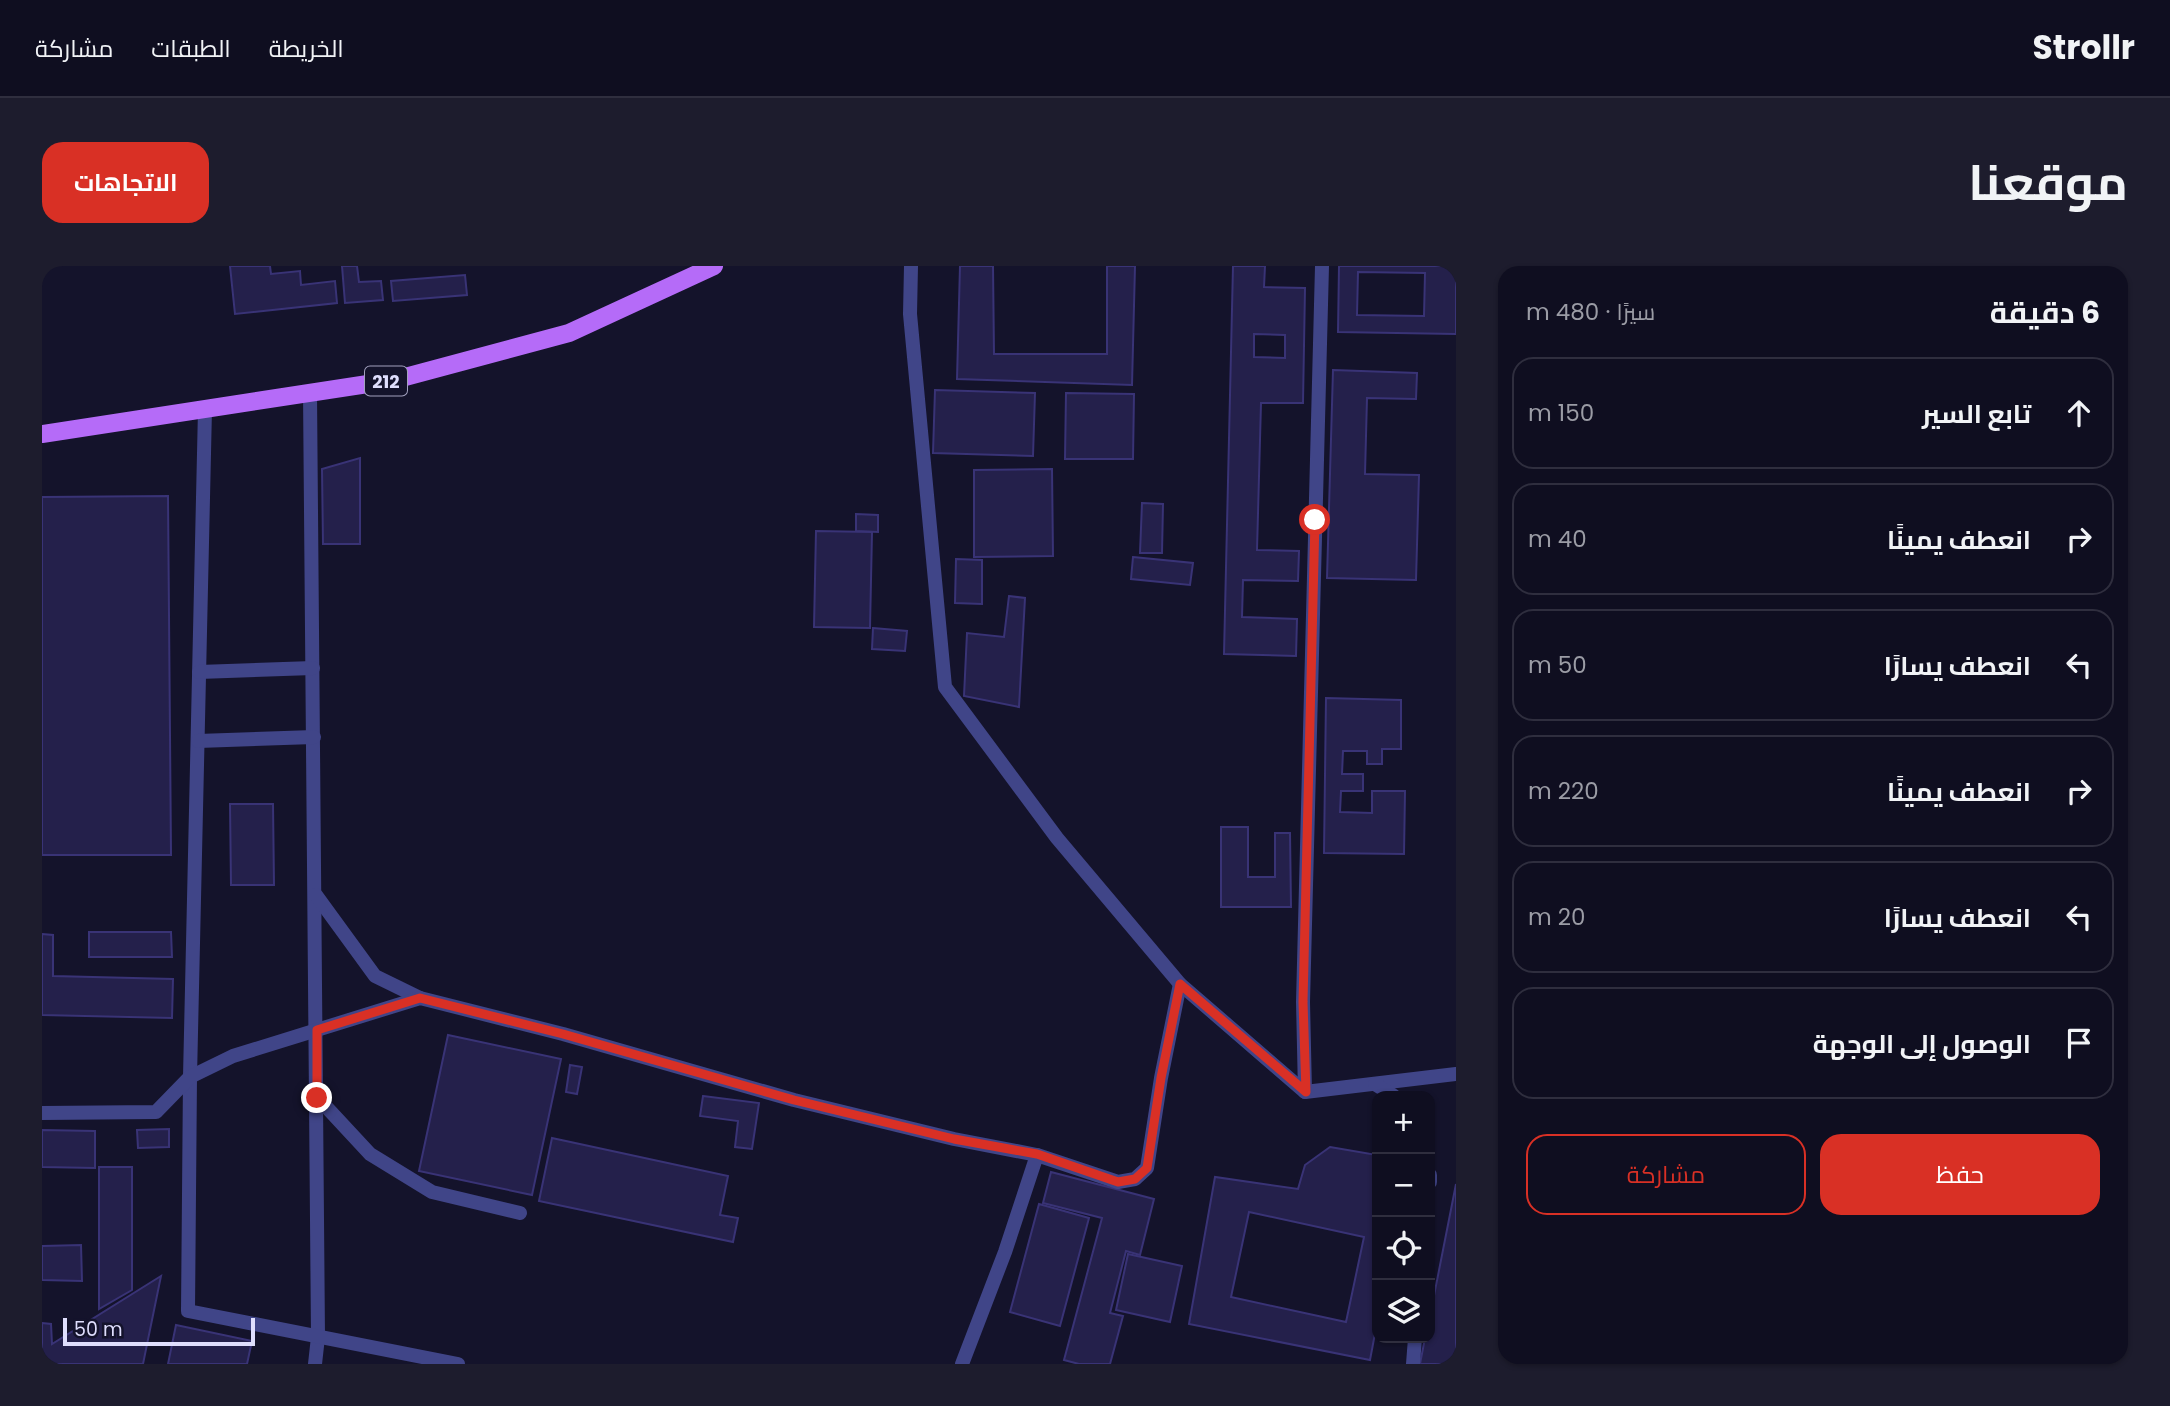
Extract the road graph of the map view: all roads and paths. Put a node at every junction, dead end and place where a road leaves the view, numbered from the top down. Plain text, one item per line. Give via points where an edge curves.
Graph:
1 (714, 266) edge
2 (911, 266) edge
3 (1322, 266) edge
4 (310, 393) junction
5 (205, 409) junction
6 (42, 434) edge
7 (313, 668) junction
8 (199, 672) junction
9 (314, 737) junction
10 (198, 741) junction
11 (316, 895) junction
12 (1180, 984) junction
13 (420, 998) junction
14 (317, 1030) junction
15 (1456, 1074) edge
16 (190, 1077) junction
17 (1375, 1084) junction
18 (1386, 1091) edge
19 (1306, 1092) junction
20 (317, 1098) junction
21 (42, 1113) edge
22 (1037, 1154) junction
23 (520, 1213) dead end
24 (318, 1337) junction
25 (1414, 1343) edge
26 (315, 1364) edge
27 (458, 1364) edge
28 (962, 1364) edge
29 (1412, 1364) edge

1 - 4 main road, 212 via 569,333 394,380
2 - 12 street via 910,314 945,687 1057,838
3 - 19 street via 1303,1002
4 - 5 main road, 212
4 - 7 street
5 - 6 main road, 212
5 - 8 street
7 - 8 street
7 - 9 street
8 - 10 street
9 - 10 street
9 - 11 street
10 - 16 street
11 - 13 street via 375,976
11 - 14 street
12 - 19 street
12 - 22 street via 1147,1168 1135,1179 1118,1182
13 - 14 street
13 - 22 street via 794,1100
14 - 16 street via 233,1056
14 - 20 street
15 - 17 street
16 - 21 street via 156,1112
16 - 24 street via 188,1311
17 - 18 street
17 - 19 street
20 - 23 street via 370,1154 432,1192
20 - 24 street
22 - 28 street
24 - 26 street
24 - 27 street
25 - 29 street

